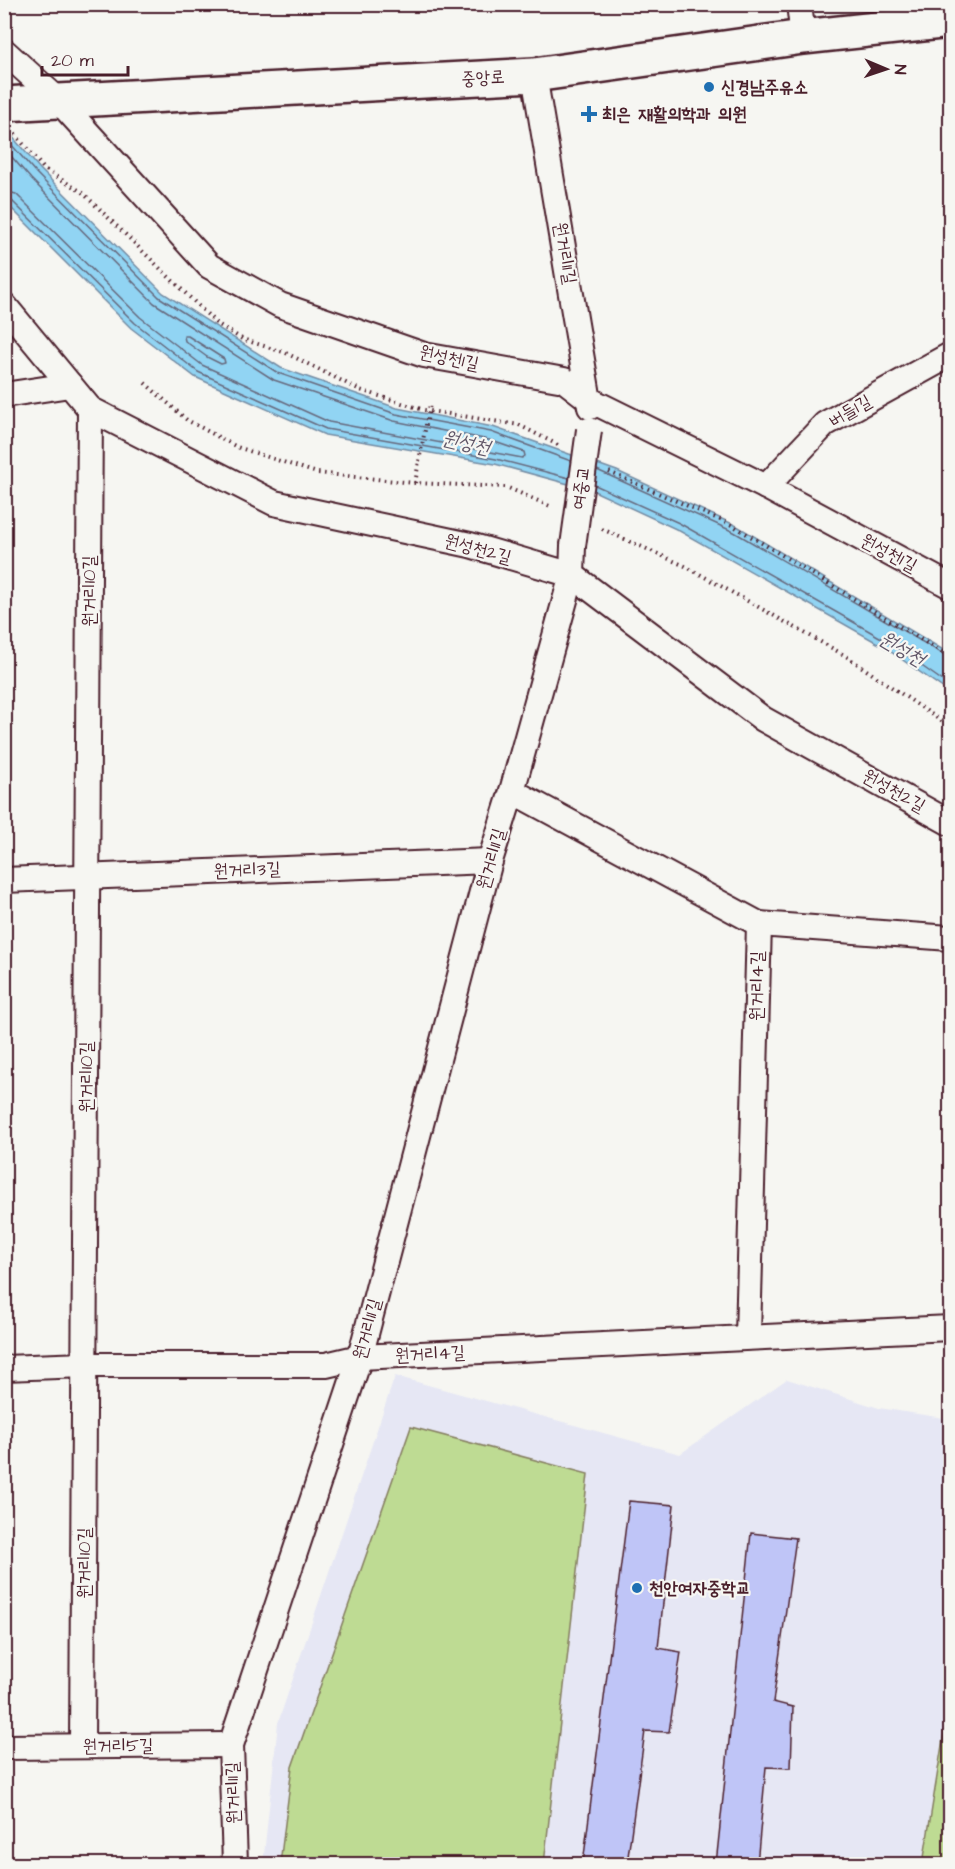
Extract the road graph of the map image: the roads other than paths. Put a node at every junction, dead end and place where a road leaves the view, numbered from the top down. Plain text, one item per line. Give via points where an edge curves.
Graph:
1 (799, 4) edge
2 (951, 21) edge
3 (803, 37) junction
4 (4, 51) edge
5 (534, 75) junction
6 (58, 100) junction
7 (9, 113) edge
8 (4, 305) edge
9 (951, 355) edge
10 (70, 385) junction
11 (4, 395) edge
12 (590, 400) junction
13 (90, 409) junction
14 (589, 430) joint
15 (766, 487) junction
16 (573, 546) joint
17 (572, 575) junction
18 (951, 585) edge
19 (512, 790) junction
20 (951, 823) edge
21 (490, 861) junction
22 (86, 877) junction
23 (4, 880) edge
24 (759, 924) junction
25 (951, 938) edge
26 (951, 1328) edge
27 (748, 1336) junction
28 (360, 1357) junction
29 (85, 1365) junction
30 (4, 1368) edge
31 (231, 1745) junction
32 (82, 1746) junction
33 (4, 1747) edge
34 (235, 1864) edge

1 - 3 street
2 - 3 street, 중앙로
3 - 5 street, 중앙로
4 - 6 street, 원성천1길
5 - 6 street, 중앙로
5 - 12 street, 원거리11길
6 - 7 street, 중앙로
6 - 12 street, 원성천1길 via 209,266 291,309 423,355 564,380
8 - 10 street, 원성천2길
9 - 15 street, 버들1길 via 825,424
10 - 11 street
10 - 13 street, 원성천2길
12 - 14 street, 원거리11길
12 - 15 street, 원성천1길
13 - 17 street, 원성천2길 via 274,503 470,545
13 - 22 street, 원거리10길
14 - 16 street, 여중교, bridge
15 - 18 street, 원성천1길
16 - 17 street, 원거리11길
17 - 19 street, 원거리11길
17 - 20 street, 원성천2길 via 763,719
19 - 21 street, 원거리11길
19 - 24 street
21 - 22 street, 원거리3길
21 - 28 street, 원거리11길
22 - 23 street, 원거리3길
22 - 29 street, 원거리10길
24 - 25 street
24 - 27 street, 원거리4길
26 - 27 street, 원거리4길
27 - 28 street, 원거리4길
28 - 29 street, 원거리4길 via 326,1365
28 - 31 street, 원거리11길
29 - 30 street, 원거리4길
29 - 32 street, 원거리10길
31 - 32 street, 원거리5길
31 - 34 street, 원거리11길
32 - 33 street, 원거리5길

